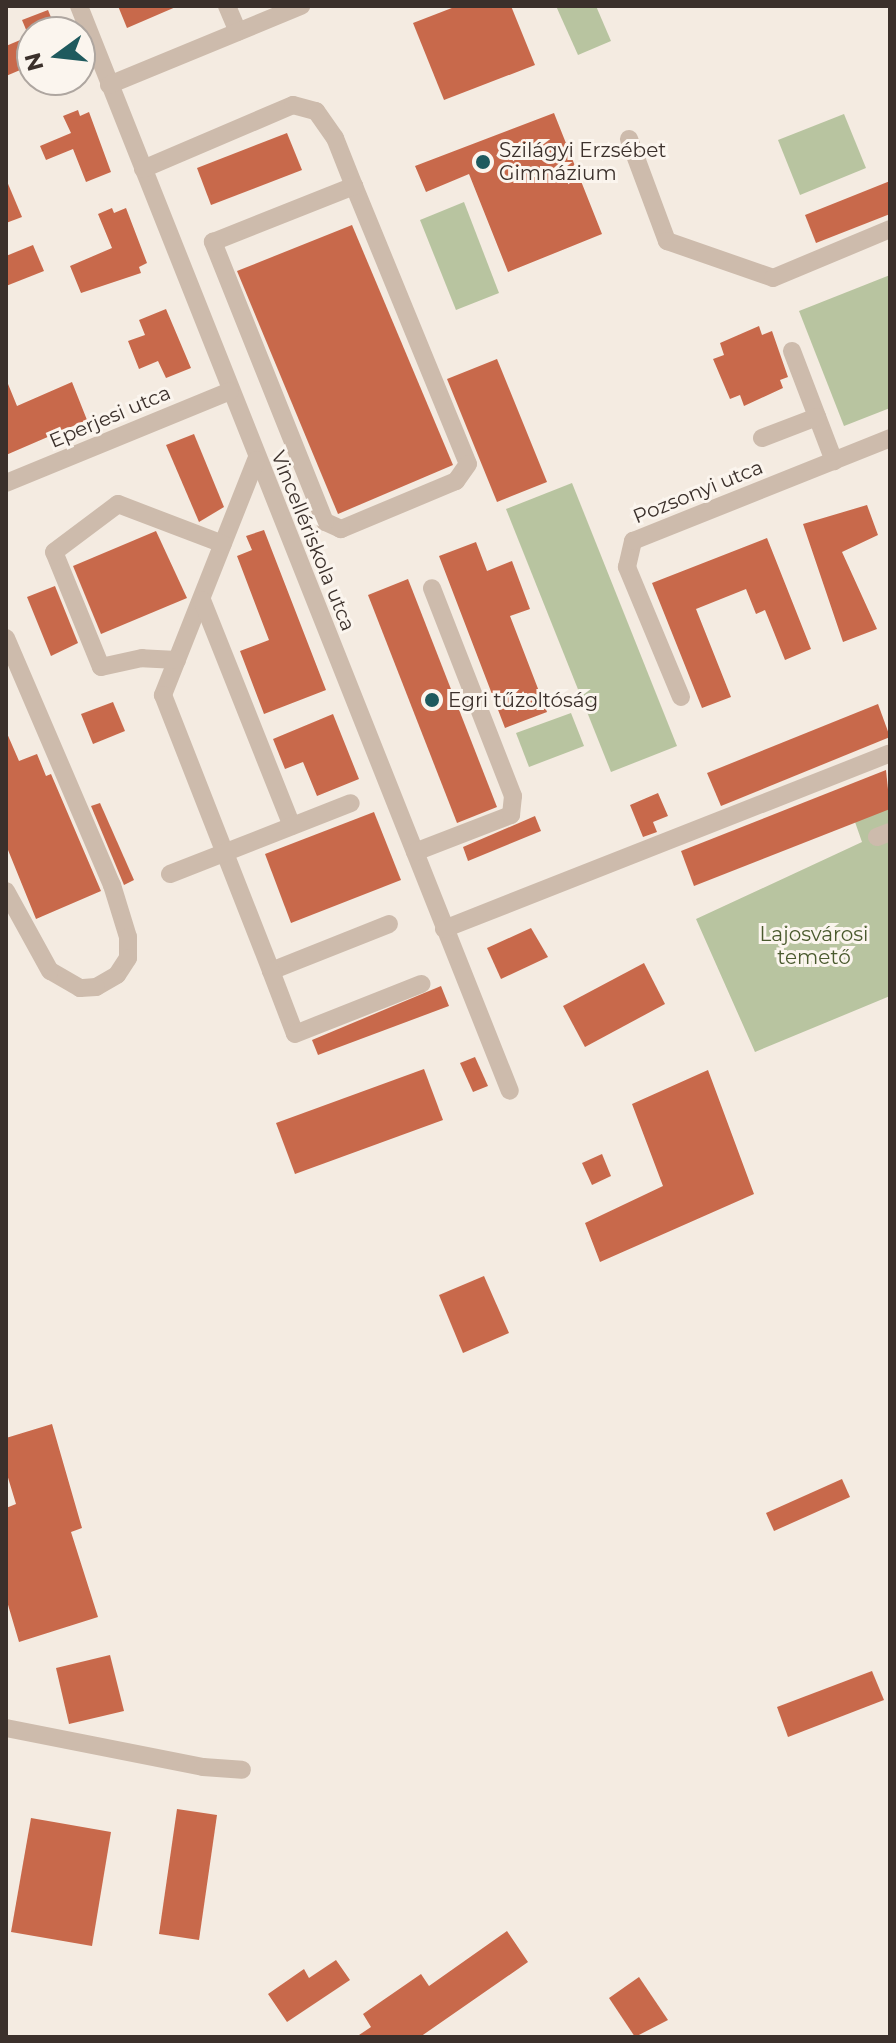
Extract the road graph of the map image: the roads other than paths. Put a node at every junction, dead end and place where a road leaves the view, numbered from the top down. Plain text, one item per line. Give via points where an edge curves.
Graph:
1 (79, 6) edge
2 (227, 6) edge
3 (301, 6) edge
4 (238, 32) junction
5 (109, 85) junction
6 (629, 139) dead end
7 (143, 169) junction
8 (354, 186) junction
9 (890, 229) edge
10 (792, 351) dead end
11 (230, 391) junction
12 (817, 417) junction
13 (762, 438) dead end
14 (890, 438) edge
15 (256, 460) junction
16 (834, 461) junction
17 (6, 483) edge
18 (223, 544) junction
19 (432, 588) dead end
20 (202, 600) junction
21 (6, 638) edge
22 (177, 660) junction
23 (681, 697) dead end
24 (890, 753) edge
25 (351, 803) dead end
26 (292, 826) junction
27 (415, 852) junction
28 (222, 853) junction
29 (170, 874) dead end
30 (6, 891) edge
31 (389, 924) dead end
32 (444, 929) junction
33 (271, 971) junction
34 (421, 984) dead end
35 (510, 1091) dead end
36 (6, 1728) edge
37 (242, 1770) dead end

1 - 5 street, Vincellériskola utca
2 - 4 street
3 - 4 street
4 - 5 street
5 - 7 street, Vincellériskola utca
6 - 9 street via 667,241 773,278
7 - 8 street via 293,105 316,111 335,138
7 - 11 street, Vincellériskola utca
8 - 8 street via 468,464 456,481 341,529 325,522 213,242
10 - 12 street
11 - 15 street, Vincellériskola utca
11 - 17 street, Eperjesi utca
12 - 13 street
12 - 16 street
14 - 16 street, Pozsonyi utca
15 - 18 street
15 - 27 street, Vincellériskola utca
16 - 23 street, Pozsonyi utca via 633,541 627,567
18 - 20 street
18 - 22 street via 118,504 54,552 101,667 142,658
19 - 27 street via 513,796 511,815
20 - 22 street
20 - 26 street
21 - 30 street via 112,885 128,937 128,958 117,975 96,987 80,988 50,971
22 - 28 street via 163,695
24 - 32 street
25 - 26 street
26 - 28 street
27 - 32 street, Vincellériskola utca
28 - 29 street
28 - 33 street
31 - 33 street
32 - 35 street, Vincellériskola utca
33 - 34 street via 295,1034
36 - 37 street

